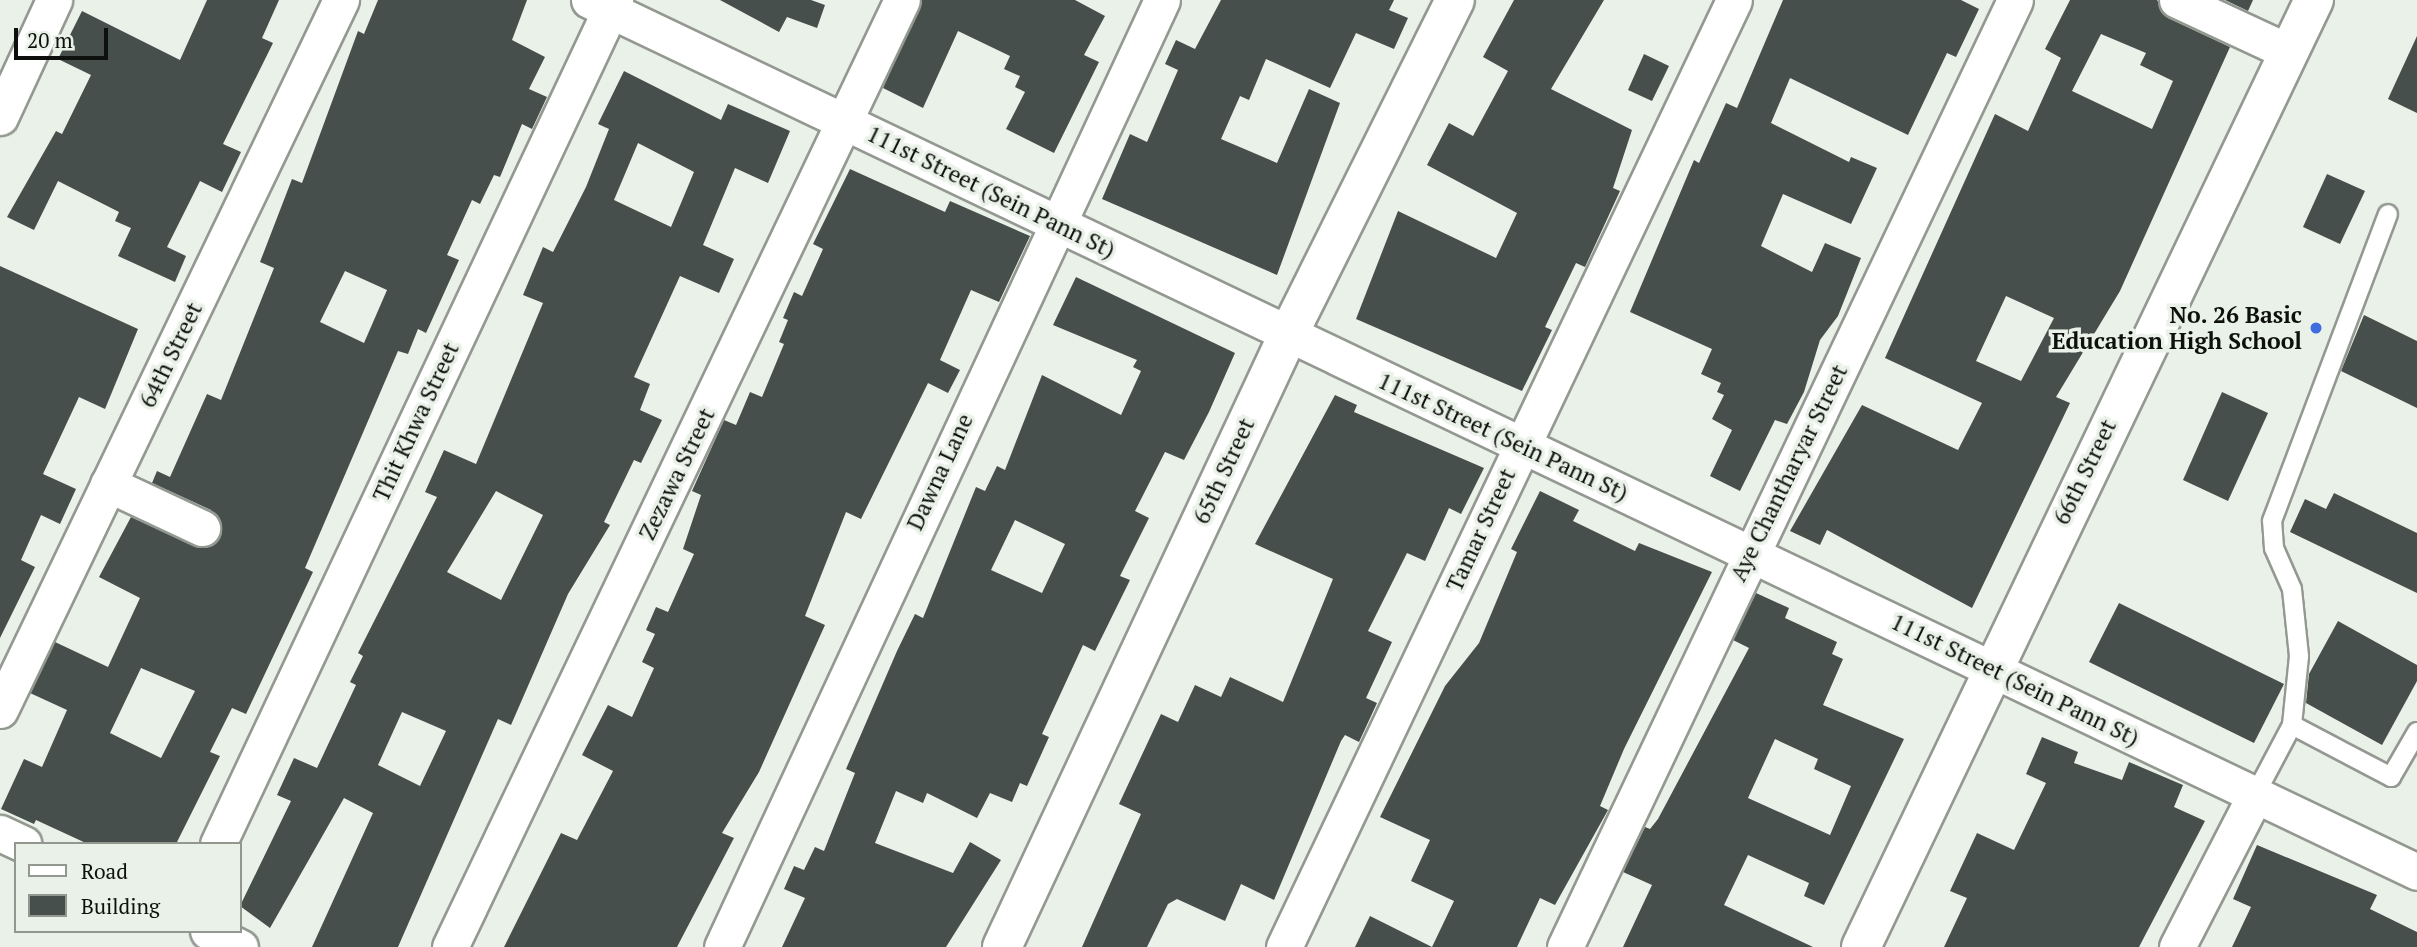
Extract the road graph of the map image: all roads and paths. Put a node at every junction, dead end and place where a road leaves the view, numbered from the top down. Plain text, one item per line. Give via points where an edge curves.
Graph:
1 (54, 0) edge
2 (341, 0) edge
3 (902, 0) edge
4 (1162, 0) edge
5 (1455, 0) edge
6 (1734, 0) edge
7 (2015, 0) edge
8 (2177, 0) edge
9 (2314, 0) edge
10 (605, 3) edge
11 (2289, 52) junction
12 (0, 117) edge
13 (845, 122) junction
14 (2388, 214) dead end
15 (1055, 222) junction
16 (1288, 335) junction
17 (1522, 445) junction
18 (108, 484) junction
19 (202, 528) dead end
20 (1750, 554) junction
21 (1990, 668) junction
22 (0, 710) edge
23 (2292, 725) junction
24 (2417, 732) edge
25 (2255, 795) junction
26 (0, 833) edge
27 (20, 842) edge
28 (219, 842) edge
29 (2417, 872) edge
30 (212, 933) edge
31 (240, 947) edge
32 (450, 947) edge
33 (722, 947) edge
34 (1002, 947) edge
35 (1284, 947) edge
36 (1565, 947) edge
37 (1861, 947) edge
38 (2178, 947) edge

1 - 12 street
2 - 18 street, 64th Street
3 - 13 street, Zezawa Street
4 - 15 street, Dawna Lane
5 - 16 street, 65th Street
6 - 17 street, Tamar Street
7 - 20 street, Aye Chantharyar Street
8 - 11 street
9 - 11 street, 66th Street
10 - 13 street, 111st Street (Sein Pann St)
10 - 28 street, Thit Khwa Street
11 - 21 street, 66th Street
13 - 15 street, 111st Street (Sein Pann St)
13 - 32 street, Zezawa Street
14 - 23 lane via 2272,521 2274,548 2292,589 2299,656
15 - 16 street, 111st Street (Sein Pann St)
15 - 33 street, Dawna Lane
16 - 17 street, 111st Street (Sein Pann St)
16 - 34 street, 65th Street
17 - 20 street, 111st Street (Sein Pann St)
17 - 35 street, Tamar Street
18 - 19 street
18 - 22 street, 64th Street
20 - 21 street, 111st Street (Sein Pann St)
20 - 36 street, Aye Chantharyar Street
21 - 25 street, 111st Street (Sein Pann St)
21 - 37 street, 66th Street
23 - 24 lane via 2391,777
23 - 25 lane
25 - 29 street, 111st Street (Sein Pann St)
25 - 38 street
26 - 27 street
30 - 31 street

